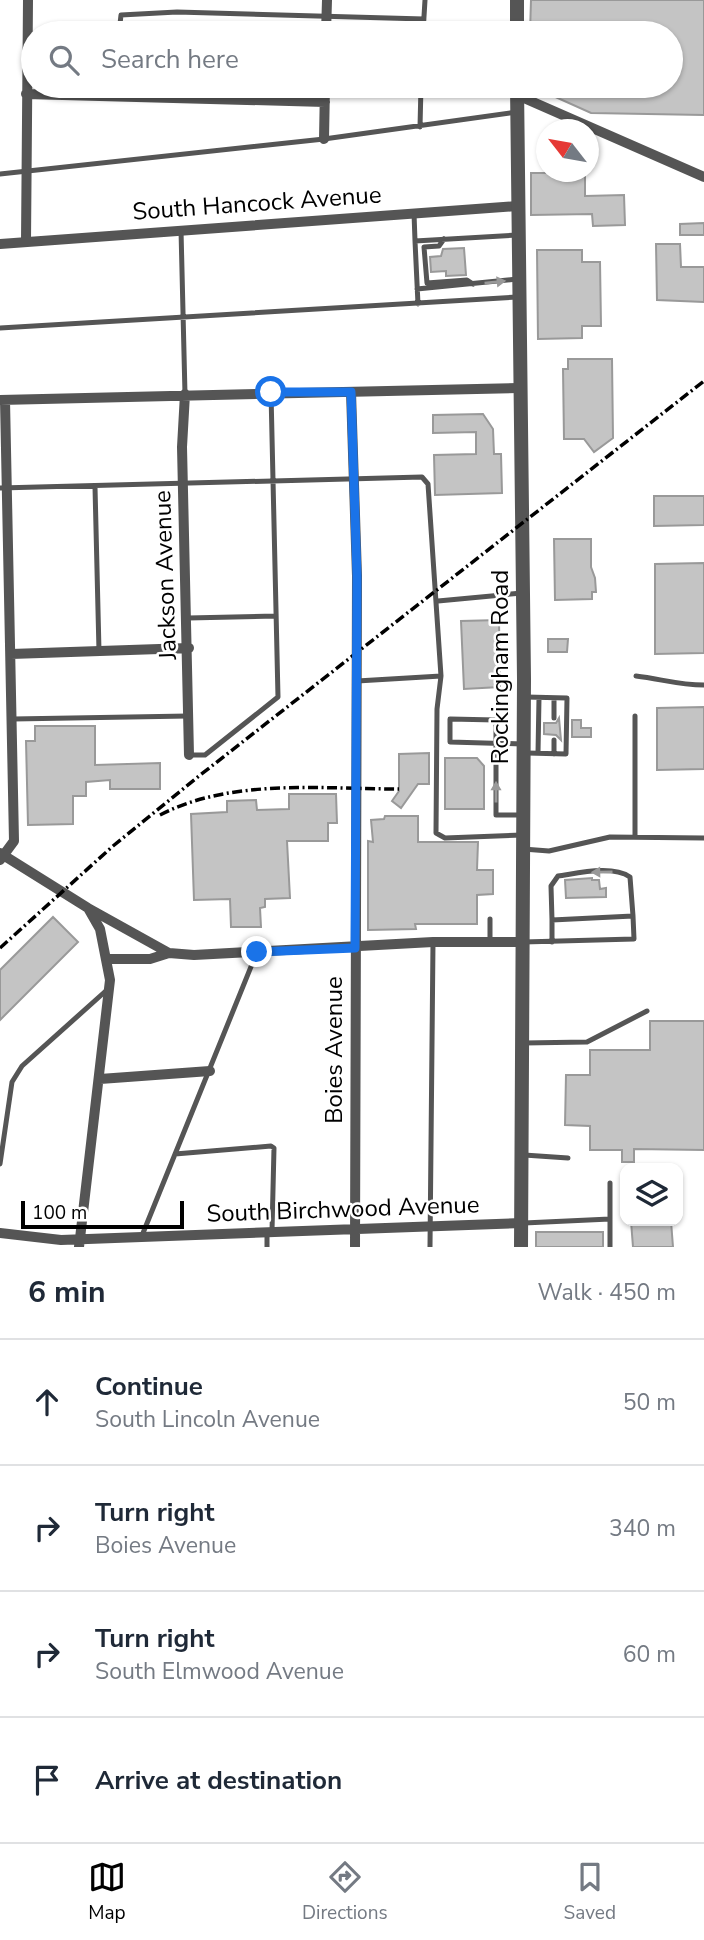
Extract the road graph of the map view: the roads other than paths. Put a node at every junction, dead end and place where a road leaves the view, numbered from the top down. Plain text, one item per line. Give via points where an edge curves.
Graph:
1 (28, 0) edge
2 (327, 0) edge
3 (425, 0) edge
4 (517, 0) edge
5 (326, 16) junction
6 (424, 19) joint
7 (28, 21) edge
8 (120, 21) edge
9 (326, 21) edge
10 (517, 21) edge
11 (26, 98) edge
12 (239, 98) edge
13 (325, 98) edge
14 (421, 98) edge
15 (517, 98) edge
16 (534, 98) edge
17 (325, 102) junction
18 (517, 112) junction
19 (420, 127) junction
20 (324, 139) junction
21 (25, 172) junction
22 (0, 174) edge
23 (704, 177) edge
24 (517, 206) junction
25 (414, 213) junction
26 (181, 230) junction
27 (517, 235) junction
28 (444, 239) junction
29 (26, 241) junction
30 (415, 241) junction
31 (0, 244) edge
32 (517, 279) junction
33 (473, 284) junction
34 (418, 289) junction
35 (517, 297) junction
36 (418, 304) junction
37 (185, 316) junction
38 (0, 328) edge
39 (518, 388) junction
40 (271, 392) junction
41 (351, 392) junction
42 (185, 394) junction
43 (3, 400) edge
44 (354, 482) junction
45 (273, 484) junction
46 (184, 485) junction
47 (95, 487) junction
48 (4, 488) edge
49 (522, 593) junction
50 (438, 601) junction
51 (276, 616) junction
52 (188, 618) junction
53 (189, 648) junction
54 (99, 651) junction
55 (12, 654) junction
56 (441, 676) junction
57 (636, 676) dead end
58 (356, 681) junction
59 (704, 685) edge
60 (524, 697) junction
61 (539, 698) junction
62 (554, 698) junction
63 (188, 716) junction
64 (635, 716) dead end
65 (554, 718) dead end
66 (13, 719) junction
67 (554, 740) dead end
68 (495, 742) junction
69 (528, 750) junction
70 (554, 754) junction
71 (189, 755) joint
72 (523, 815) junction
73 (635, 837) junction
74 (704, 838) edge
75 (523, 842) junction
76 (1, 856) edge
77 (88, 908) junction
78 (633, 916) junction
79 (490, 919) dead end
80 (552, 919) junction
81 (433, 942) junction
82 (490, 942) junction
83 (523, 942) junction
84 (552, 942) junction
85 (355, 948) junction
86 (257, 952) junction
87 (169, 953) junction
88 (107, 960) junction
89 (109, 989) junction
90 (647, 1011) dead end
91 (521, 1043) junction
92 (210, 1071) junction
93 (100, 1079) junction
94 (175, 1154) junction
95 (520, 1155) junction
96 (568, 1158) dead end
97 (0, 1164) edge
98 (610, 1184) dead end
99 (610, 1219) junction
100 (521, 1223) junction
101 (430, 1227) junction
102 (355, 1230) junction
103 (269, 1232) junction
104 (0, 1233) edge
105 (145, 1241) edge
106 (186, 1241) edge
107 (80, 1243) edge
108 (267, 1247) edge
109 (355, 1247) edge
110 (430, 1247) edge
111 (521, 1247) edge
112 (610, 1247) edge

1 - 7 street
2 - 5 street
3 - 6 lane
4 - 10 street
5 - 6 lane
5 - 8 lane via 177,12 121,15
5 - 9 street
11 - 21 street
12 - 17 street
13 - 17 street
14 - 19 lane
15 - 18 street, Rockingham Road
16 - 23 street
17 - 20 street
18 - 19 lane
18 - 24 street, Rockingham Road
19 - 20 lane
20 - 21 lane
21 - 22 lane
21 - 29 street
24 - 25 street, South Hancock Avenue
24 - 27 street, Rockingham Road
25 - 26 street, South Hancock Avenue
25 - 30 lane
26 - 29 street, South Hancock Avenue
26 - 37 lane
27 - 28 lane
27 - 32 street, Rockingham Road
28 - 30 lane
28 - 33 lane via 439,246 424,247 427,283 467,280
29 - 31 street, South Hancock Avenue
30 - 34 lane
33 -> 32 lane
32 - 35 street, Rockingham Road
33 - 34 lane
34 - 36 lane
35 - 36 lane
35 - 39 street, Rockingham Road
36 - 37 lane
37 - 38 lane
37 - 42 lane
39 - 41 street
39 - 49 street, Rockingham Road
40 - 41 street
40 - 42 street
40 - 45 lane
41 - 44 street, Boies Avenue
42 - 43 street
42 - 46 street, Jackson Avenue
43 - 48 street
44 - 45 lane
44 - 50 lane via 422,477 428,484
44 - 58 street, Boies Avenue
45 - 46 lane
45 - 51 lane
46 - 47 lane
46 - 52 street, Jackson Avenue
47 - 48 lane
47 - 54 lane
48 - 55 street
49 - 50 lane
49 - 60 street, Rockingham Road
50 - 56 lane
51 - 52 lane
51 - 71 lane via 276,701 205,755
52 - 53 street, Jackson Avenue
53 - 54 street
53 - 63 street, Jackson Avenue
54 - 55 street
55 - 66 street
56 - 58 lane
56 - 75 lane via 436,833 444,838
57 - 59 lane via 674,685
58 - 85 street, Boies Avenue
60 - 61 lane
60 - 69 street, Rockingham Road
61 - 62 lane
61 - 69 lane
62 - 65 lane
62 - 70 lane via 567,698 567,740 566,754
63 - 66 lane
63 - 71 street, Jackson Avenue
64 - 73 lane
66 - 76 street via 14,841
67 - 70 lane
68 - 68 lane via 450,742 450,719 496,720
68 - 69 lane
72 -> 68 lane via 496,815
69 - 70 lane
69 - 72 street, Rockingham Road
72 - 75 street, Rockingham Road
73 - 74 lane
73 - 75 lane via 610,837 549,850
75 - 83 street, Rockingham Road
76 - 77 street
77 - 87 street
77 - 88 street via 100,929
78 - 80 lane
78 -> 80 lane via 630,877 623,872 587,873 558,876 551,886
78 - 84 lane via 634,939
79 - 82 lane
80 - 84 lane
81 - 82 street
81 - 85 street
81 - 101 lane
82 - 83 street
83 - 84 lane
83 - 91 street, Rockingham Road
85 - 86 street
85 - 102 street, Boies Avenue
86 - 87 street
86 - 92 lane
87 - 88 street via 150,959
88 - 89 street
89 - 93 street
89 - 97 lane via 22,1066 12,1082
90 - 91 lane via 587,1042
91 - 95 street, Rockingham Road
92 - 93 street
92 - 94 lane
93 - 107 street
94 - 103 lane via 271,1146
94 - 105 lane
95 - 96 lane
95 - 100 street, Rockingham Road
98 - 99 lane
99 - 100 lane
99 - 112 lane
100 - 101 street, South Birchwood Avenue
100 - 111 street, Rockingham Road
101 - 102 street, South Birchwood Avenue
101 - 110 lane
102 - 103 street, South Birchwood Avenue
102 - 109 street, Boies Avenue
103 - 106 street, South Birchwood Avenue
103 - 108 lane
104 - 107 street, South Birchwood Avenue
105 - 106 street, South Birchwood Avenue
105 - 107 street, South Birchwood Avenue

